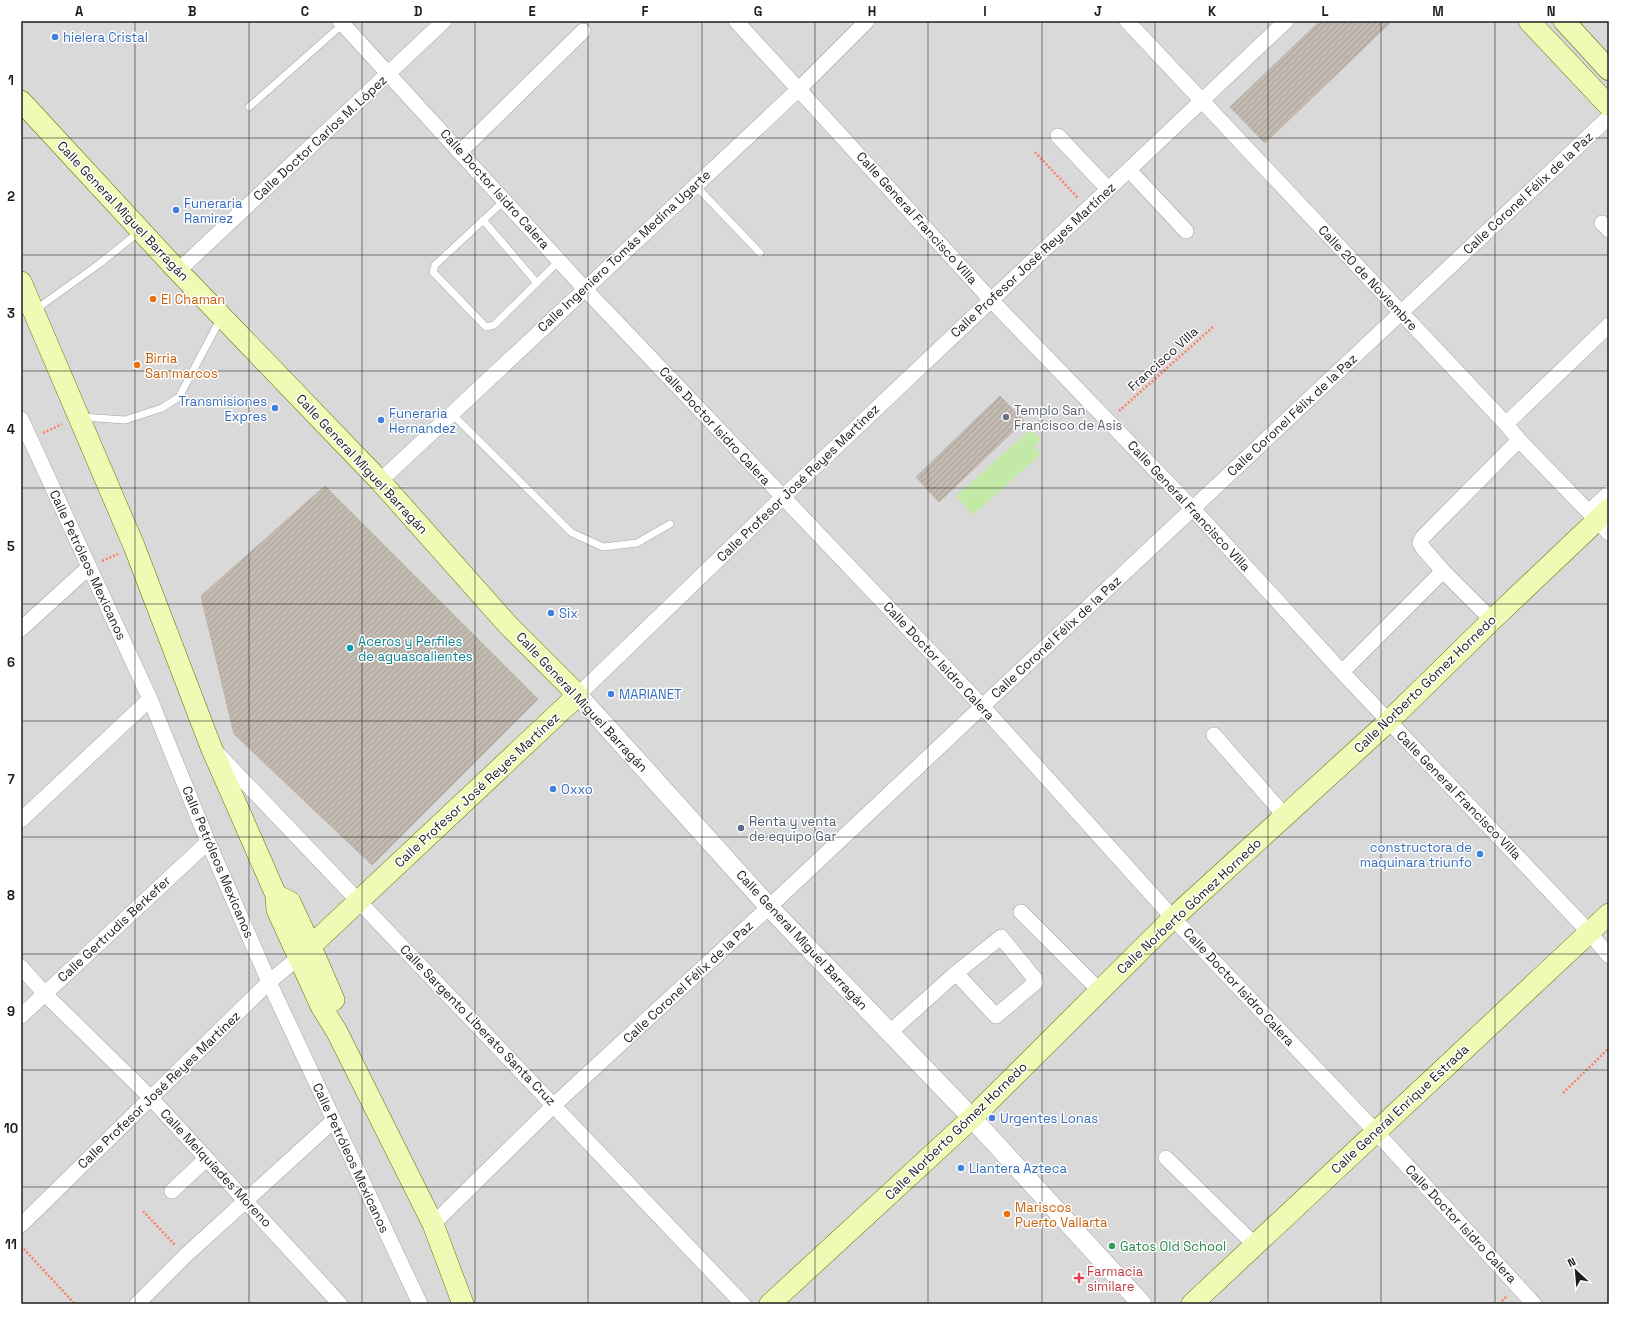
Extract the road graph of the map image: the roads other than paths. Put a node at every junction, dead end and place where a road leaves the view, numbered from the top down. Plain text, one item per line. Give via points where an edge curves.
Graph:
1 (444, 21) edge
2 (736, 21) edge
3 (867, 21) edge
4 (1127, 21) edge
5 (1286, 21) edge
6 (1529, 21) edge
7 (1564, 21) edge
8 (341, 23) edge
9 (583, 32) dead end
10 (1609, 70) edge
11 (388, 73) junction
12 (798, 88) junction
13 (21, 101) edge
14 (1202, 101) junction
15 (1609, 106) edge
16 (250, 107) dead end
17 (1609, 117) edge
18 (1058, 136) dead end
19 (461, 151) junction
20 (1129, 170) junction
21 (695, 184) junction
22 (1108, 189) junction
23 (505, 200) junction
24 (483, 220) junction
25 (141, 231) junction
26 (1186, 231) dead end
27 (760, 253) dead end
28 (560, 260) junction
29 (178, 271) junction
30 (21, 282) edge
31 (536, 283) junction
32 (584, 288) junction
33 (991, 300) junction
34 (33, 311) junction
35 (1401, 313) junction
36 (222, 317) junction
37 (1609, 325) edge
38 (451, 414) junction
39 (78, 417) junction
40 (22, 422) edge
41 (1506, 424) junction
42 (1519, 440) junction
43 (380, 481) junction
44 (1609, 493) edge
45 (783, 497) junction
46 (1193, 509) junction
47 (1603, 523) edge
48 (670, 524) dead end
49 (89, 567) junction
50 (1443, 571) junction
51 (1492, 620) junction
52 (21, 630) edge
53 (1342, 672) junction
54 (578, 695) junction
55 (150, 698) junction
56 (982, 706) junction
57 (1389, 721) junction
58 (1214, 735) dead end
59 (211, 747) junction
60 (1285, 816) junction
61 (21, 820) edge
62 (208, 842) junction
63 (359, 901) junction
64 (769, 907) junction
65 (1022, 912) dead end
66 (1609, 914) edge
67 (1174, 918) junction
68 (1589, 932) junction
69 (305, 952) junction
70 (1609, 956) edge
71 (21, 967) edge
72 (956, 973) junction
73 (269, 982) junction
74 (1100, 991) junction
75 (45, 994) junction
76 (21, 1016) edge
77 (889, 1033) junction
78 (150, 1097) junction
79 (554, 1105) junction
80 (972, 1118) junction
81 (333, 1121) junction
82 (1376, 1132) junction
83 (1166, 1158) dead end
84 (206, 1159) junction
85 (172, 1191) dead end
86 (245, 1200) junction
87 (433, 1224) junction
88 (21, 1225) edge
89 (1255, 1245) junction
90 (137, 1304) edge
91 (340, 1304) edge
92 (420, 1304) edge
93 (463, 1304) edge
94 (743, 1304) edge
95 (770, 1304) edge
96 (1142, 1304) edge
97 (1192, 1304) edge
98 (1534, 1304) edge

1 - 11 street, Calle Doctor Carlos M. López
2 - 12 street, Calle General Francisco Villa
3 - 12 street, Calle Ingeniero Tomás Medina Ugarte
4 - 14 street, Calle 20 de Noviembre
5 - 14 street, Calle Profesor José Reyes Martínez
6 - 15 main road
7 - 10 main road
8 - 11 street, Calle Doctor Isidro Calera
8 - 16 lane
9 - 19 street
11 - 19 street, Calle Doctor Isidro Calera
11 - 29 street, Calle Doctor Carlos M. López
12 - 21 street, Calle Ingeniero Tomás Medina Ugarte
12 - 33 street, Calle General Francisco Villa
13 - 25 main road, Calle General Miguel Barragán
14 - 20 street, Calle Profesor José Reyes Martínez
14 - 35 street, Calle 20 de Noviembre
17 - 35 street, Calle Coronel Félix de la Paz
18 - 22 street
19 - 23 street, Calle Doctor Isidro Calera
20 - 22 street, Calle Profesor José Reyes Martínez
20 - 26 street
21 - 27 lane
21 - 32 street, Calle Ingeniero Tomás Medina Ugarte
22 - 33 street, Calle Profesor José Reyes Martínez
23 - 24 lane
23 - 28 street, Calle Doctor Isidro Calera
24 - 31 lane
24 - 31 lane via 435,265 433,272 486,327 494,325
25 - 29 main road, Calle General Miguel Barragán
25 - 34 lane
28 - 31 lane
28 - 32 street, Calle Doctor Isidro Calera
29 - 36 main road, Calle General Miguel Barragán
30 - 34 main road
32 - 38 street, Calle Ingeniero Tomás Medina Ugarte
32 - 45 street, Calle Doctor Isidro Calera
33 - 45 street, Calle Profesor José Reyes Martínez
33 - 46 street, Calle General Francisco Villa
34 - 39 main road
35 - 41 street, Calle 20 de Noviembre
35 - 46 street, Calle Coronel Félix de la Paz
36 - 39 lane via 179,397 162,408 125,420
36 - 43 main road, Calle General Miguel Barragán
37 - 41 street
38 - 43 street, Calle Ingeniero Tomás Medina Ugarte
38 - 48 lane via 572,533 603,547 637,543
39 - 59 main road via 134,546
40 - 49 street, Calle Petróleos Mexicanos
41 - 42 street, Calle 20 de Noviembre
42 - 47 street, Calle 20 de Noviembre
42 - 50 street via 1422,538 1420,543 1423,548
43 - 54 main road, Calle General Miguel Barragán via 508,625
44 - 47 street, Calle Norberto Gómez Hornedo
45 - 54 street, Calle Profesor José Reyes Martínez
45 - 56 street, Calle Doctor Isidro Calera
46 - 53 street, Calle General Francisco Villa
46 - 56 street, Calle Coronel Félix de la Paz
47 - 51 main road, Calle Norberto Gómez Hornedo
49 - 52 street
49 - 55 street, Calle Petróleos Mexicanos
50 - 51 street
50 - 53 street
51 - 57 main road, Calle Norberto Gómez Hornedo
53 - 57 street, Calle General Francisco Villa
54 - 63 main road, Calle Profesor José Reyes Martínez
54 - 64 street, Calle General Miguel Barragán
55 - 61 street
55 - 62 street, Calle Petróleos Mexicanos
56 - 64 street, Calle Coronel Félix de la Paz
56 - 67 street, Calle Doctor Isidro Calera
57 - 60 main road, Calle Norberto Gómez Hornedo
57 - 68 street, Calle General Francisco Villa
58 - 60 street
59 - 63 street, Calle Sargento Liberato Santa Cruz
59 - 69 main road via 276,895 290,902
60 - 67 main road, Calle Norberto Gómez Hornedo
62 - 73 street, Calle Petróleos Mexicanos
62 - 75 street, Calle Gertrudis Berkefer
63 - 69 main road, Calle Profesor José Reyes Martínez
63 - 79 street, Calle Sargento Liberato Santa Cruz
64 - 77 street, Calle General Miguel Barragán
64 - 79 street, Calle Coronel Félix de la Paz
65 - 74 street
66 - 68 main road, Calle General Enrique Estrada
67 - 74 main road, Calle Norberto Gómez Hornedo
67 - 82 street, Calle Doctor Isidro Calera
68 - 70 street, Calle General Francisco Villa
68 - 82 main road, Calle General Enrique Estrada
69 - 73 street, Calle Profesor José Reyes Martínez
69 - 87 main road via 334,1000 337,1032
71 - 75 street, Calle Melquíades Moreno
72 - 72 street via 1001,937 1036,982 996,1016
72 - 77 street
73 - 78 street, Calle Profesor José Reyes Martínez
73 - 81 street, Calle Petróleos Mexicanos
74 - 80 main road, Calle Norberto Gómez Hornedo
75 - 76 street, Calle Gertrudis Berkefer
75 - 78 street, Calle Melquíades Moreno
77 - 80 street, Calle General Miguel Barragán
78 - 84 street, Calle Melquíades Moreno
78 - 88 street, Calle Profesor José Reyes Martínez
79 - 87 street, Calle Coronel Félix de la Paz
79 - 94 street, Calle Sargento Liberato Santa Cruz
80 - 95 main road, Calle Norberto Gómez Hornedo
80 - 96 street, Calle General Miguel Barragán
81 - 86 street
81 - 92 street, Calle Petróleos Mexicanos
82 - 89 main road, Calle General Enrique Estrada
82 - 98 street, Calle Doctor Isidro Calera
83 - 89 street
84 - 85 street
84 - 86 street, Calle Melquíades Moreno
86 - 90 street
86 - 91 street, Calle Melquíades Moreno
87 - 93 main road
89 - 97 main road, Calle General Enrique Estrada

